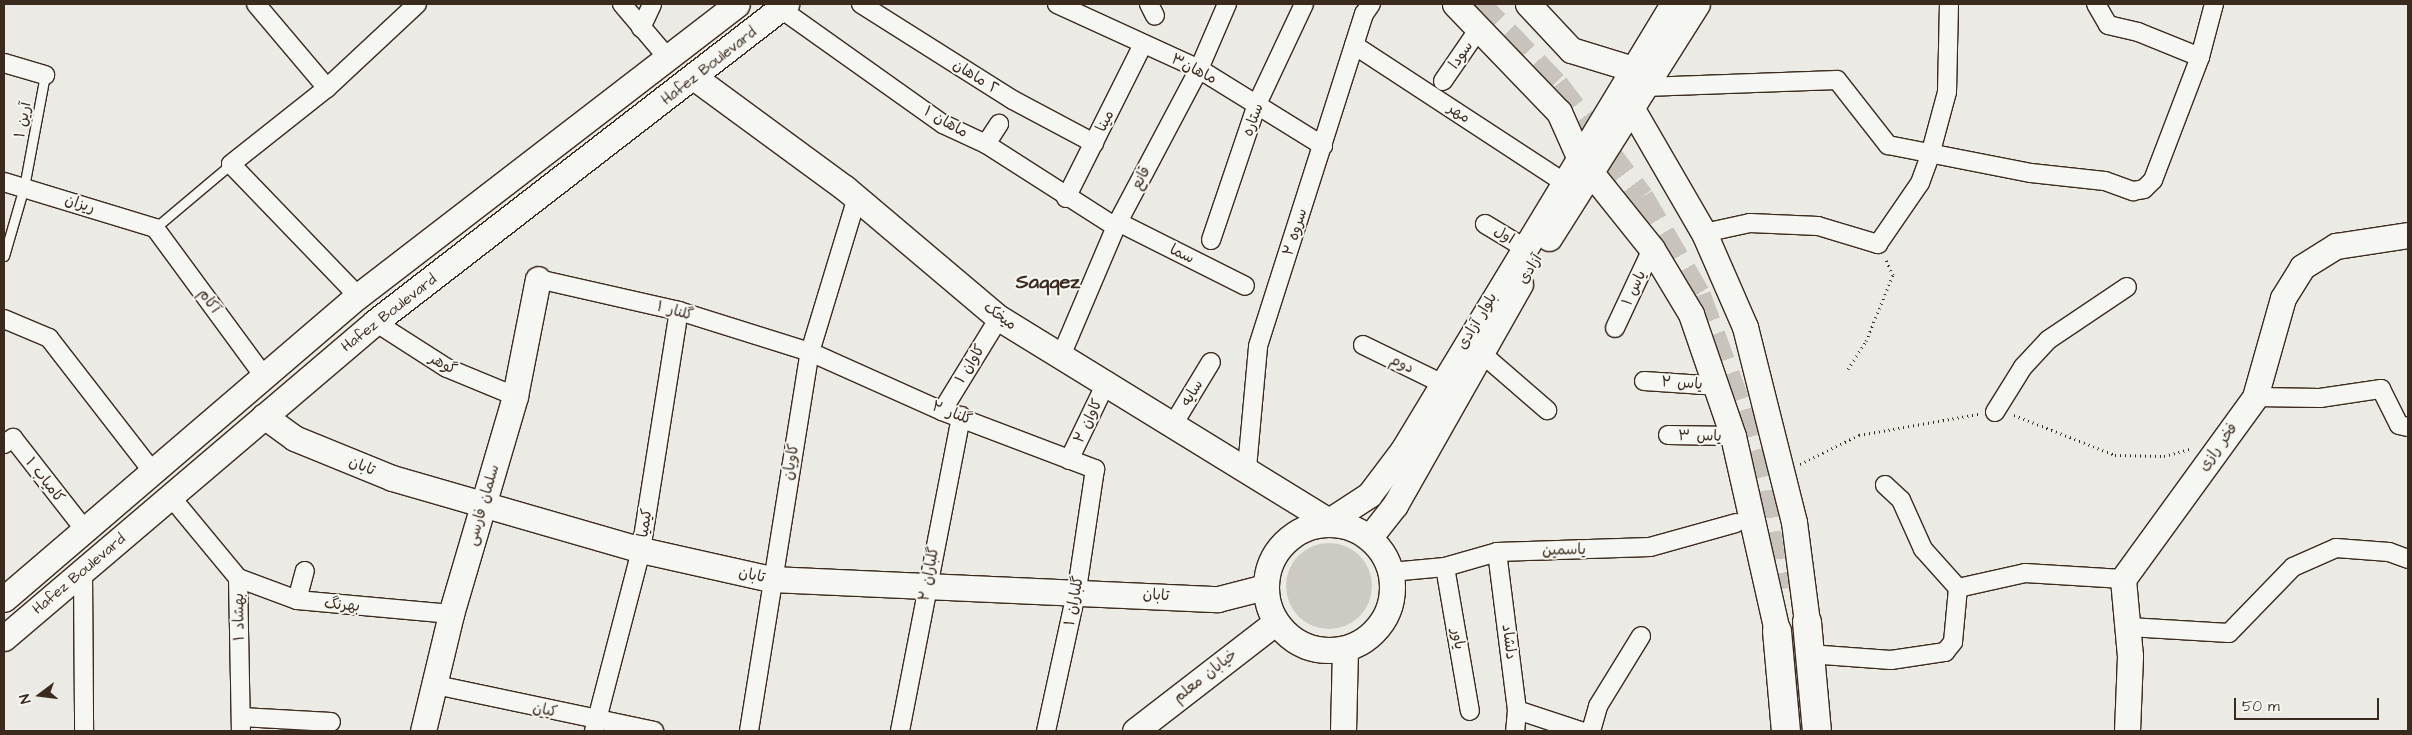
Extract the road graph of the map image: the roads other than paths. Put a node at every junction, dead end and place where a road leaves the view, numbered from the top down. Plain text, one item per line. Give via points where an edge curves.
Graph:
1 (256, 4) edge
2 (417, 4) edge
3 (622, 4) edge
4 (652, 4) edge
5 (737, 4) edge
6 (861, 4) edge
7 (1057, 4) edge
8 (1227, 4) edge
9 (1304, 4) edge
10 (1371, 4) edge
11 (1455, 4) edge
12 (1528, 4) edge
13 (1673, 4) edge
14 (1697, 4) edge
15 (1949, 4) edge
16 (2096, 4) edge
17 (2214, 4) edge
18 (784, 6) edge
19 (641, 28) junction
20 (1478, 30) junction
21 (1143, 44) junction
22 (1354, 45) junction
23 (667, 57) junction
24 (2200, 57) junction
25 (4, 63) edge
26 (1199, 69) junction
27 (45, 75) joint
28 (1638, 77) junction
29 (695, 78) junction
30 (1443, 81) dead end
31 (327, 88) junction
32 (1257, 104) junction
33 (1632, 110) junction
34 (998, 124) dead end
35 (1094, 143) junction
36 (986, 144) junction
37 (1323, 146) junction
38 (1930, 155) junction
39 (232, 164) junction
40 (1585, 165) junction
41 (4, 182) edge
42 (1563, 182) junction
43 (24, 187) junction
44 (857, 197) junction
45 (1066, 198) junction
46 (1485, 224) dead end
47 (1117, 225) junction
48 (155, 228) junction
49 (1704, 233) junction
50 (2408, 235) edge
51 (1211, 240) dead end
52 (1523, 247) junction
53 (1652, 249) junction
54 (4, 256) edge
55 (538, 279) joint
56 (1245, 286) dead end
57 (2127, 287) dead end
58 (358, 296) junction
59 (679, 311) junction
60 (999, 318) junction
61 (4, 319) edge
62 (375, 322) junction
63 (1615, 328) dead end
64 (1363, 345) dead end
65 (810, 352) junction
66 (1480, 352) junction
67 (1061, 356) junction
68 (1211, 362) dead end
69 (263, 375) junction
70 (1107, 381) junction
71 (1644, 381) dead end
72 (1441, 383) junction
73 (1719, 386) junction
74 (515, 396) junction
75 (2255, 397) junction
76 (1548, 410) dead end
77 (942, 411) junction
78 (1995, 412) road end
79 (264, 416) junction
80 (961, 416) junction
81 (1174, 423) junction
82 (2408, 427) edge
83 (1668, 435) dead end
84 (1733, 436) junction
85 (4, 444) edge
86 (1069, 460) junction
87 (1247, 468) junction
88 (1095, 469) joint
89 (152, 471) junction
90 (1885, 485) dead end
91 (171, 496) junction
92 (483, 505) junction
93 (1329, 520) junction
94 (1736, 522) dead end
95 (85, 530) junction
96 (1370, 538) junction
97 (641, 550) junction
98 (1497, 552) junction
99 (2408, 559) edge
100 (1445, 568) junction
101 (305, 571) dead end
102 (83, 572) junction
103 (1391, 572) junction
104 (238, 578) junction
105 (772, 579) junction
106 (2123, 579) junction
107 (1265, 587) junction
108 (926, 588) junction
109 (1958, 588) junction
110 (1077, 589) junction
111 (4, 599) edge
112 (297, 600) junction
113 (451, 614) junction
114 (1276, 622) junction
115 (1807, 622) joint
116 (2129, 627) junction
117 (1777, 631) joint
118 (1642, 636) dead end
119 (4, 638) edge
120 (1345, 649) junction
121 (1808, 654) junction
122 (436, 685) junction
123 (1517, 710) junction
124 (1470, 711) dead end
125 (331, 722) dead end
126 (241, 724) edge
127 (594, 726) edge
128 (84, 731) edge
129 (423, 731) edge
130 (654, 731) edge
131 (749, 731) edge
132 (900, 731) edge
133 (1046, 731) edge
134 (1135, 731) edge
135 (1343, 731) edge
136 (1515, 731) edge
137 (1581, 731) edge
138 (1591, 731) edge
139 (1786, 731) edge
140 (1817, 731) edge
141 (2128, 731) edge

1 - 31 street
2 - 31 street
3 - 19 street
4 - 19 street
5 - 23 main road, Hafez Boulevard
6 - 35 street, ٢ ماهان via 1013,100
7 - 21 street, ماهان۳
8 - 26 street, قانع
9 - 32 street, ستاره
10 - 22 street, سروه ۲
11 - 20 main road
12 - 28 main road via 1571,50
13 - 28 main road, بلوار آزادی
14 - 28 main road, آزادی
15 - 38 street via 1947,92
16 - 24 street via 2108,25 2138,32
17 - 24 street
18 - 29 main road, Hafez Boulevard
18 - 36 street, ماهان ۱ via 943,124
19 - 23 street
20 - 30 street, سودا
20 - 40 main road via 1558,112
21 - 26 street, ماهان۳
21 - 35 street, مینا
22 - 37 street, سروه ۲
22 - 42 street, مهر
23 - 58 main road, Hafez Boulevard
24 - 38 street via 2153,180 2144,189 2133,191 2105,181
25 - 27 street
26 - 32 street, ماهان۳
26 - 47 street, قانع
27 - 43 lane, آرین ۱
28 - 33 main road, آزادی
28 - 38 street via 1836,80 1888,145
28 - 40 main road, بلوار آزادی
29 - 44 main road, میخک
29 - 62 main road, Hafez Boulevard
31 - 39 street
32 - 37 street, ماهان۳
32 - 51 street, ستاره
33 - 40 main road, آزادی
33 - 49 main road
34 - 36 street
35 - 45 street, مینا
36 - 45 street, ماهان ۱
37 - 87 street, سروه ۲ via 1258,346
38 - 49 street via 1920,183 1878,244 1818,226 1750,222
39 - 48 lane
39 - 58 street
40 - 42 main road, بلوار آزادی
40 - 53 main road
40 - 66 main road, آزادی
41 - 43 street, ریزان
42 - 52 main road, بلوار آزادی
43 - 48 street, ریزان
43 - 54 lane, آرین ۱
44 - 60 main road, میخک
44 - 65 street, کاویان
45 - 47 street, ماهان ۱
46 - 52 street, اول
47 - 56 street, سما
47 - 67 street, قانع
48 - 69 street, آکام
49 - 115 main road via 1745,327 1794,522
50 - 75 main road, فخر رازی via 2336,246 2302,267 2284,298
52 - 72 main road, بلوار آزادی
53 - 63 street, یاس ۱
53 - 73 main road via 1691,314
55 - 59 street, گلنار ۱
55 - 74 main road, سلمان فارسی
57 - 78 street via 2048,340 2023,367
58 - 69 main road, Hafez Boulevard
59 - 65 street, گلنار ۱
59 - 97 street, کیمیا
60 - 67 main road, میخک
60 - 77 street, کاوان ۱
61 - 89 street via 48,338
62 - 74 street, گوهر via 446,368
62 - 79 main road, Hafez Boulevard
64 - 72 street, دوم
65 - 77 street, گلنار ۲
65 - 105 street, کاویان
66 - 76 street
66 - 96 main road, آزادی via 1395,505
67 - 70 main road, میخک
68 - 81 street, سایه
69 - 89 main road, Hafez Boulevard
70 - 81 main road, میخک
70 - 86 street, کاوان ۲
71 - 73 street, یاس ۲
72 - 93 main road, بلوار آزادی via 1403,450 1369,495
73 - 84 main road
74 - 92 main road, سلمان فارسی
75 - 82 street via 2320,398 2381,389 2399,425
75 - 106 main road, فخر رازی
77 - 80 street, گلنار ۲
79 - 91 main road, Hafez Boulevard
79 - 92 main road, تابان via 294,438 392,478
80 - 86 street, گلنار ۲
80 - 108 street, گلباران ۲
81 - 87 main road, میخک
83 - 84 street, یاس ۳
84 - 117 main road
85 - 95 street, کامیاب ۱ via 13,438
86 - 88 street, گلنار ۲
87 - 93 main road, میخک
88 - 110 street, گلباران ۱
89 - 95 main road, Hafez Boulevard
90 - 109 street via 1901,500 1923,550
91 - 102 main road, Hafez Boulevard
91 - 104 street, بهشاد ۱
92 - 97 main road, تابان
92 - 113 main road, سلمان فارسی
93 - 96 main road
93 - 107 main road via 1290,536 1272,559
94 - 98 street, یاسمین via 1650,547
95 - 111 main road, Hafez Boulevard
96 - 103 main road
97 - 105 main road, تابان
97 - 127 street, کیمیا
98 - 100 street, یاسمین
98 - 123 street, دلشاد
99 - 116 street via 2389,552 2336,548 2293,567 2230,633
100 - 103 street, یاسمین
100 - 124 street, یاور
101 - 112 street
102 - 119 main road, Hafez Boulevard
102 - 128 street
103 - 120 main road via 1388,611 1363,641
104 - 112 street, بهرنگ
104 - 126 street, بهشاد ۱
105 - 108 main road, تابان
105 - 131 street, کاویان
106 - 109 street via 2025,573
106 - 116 main road
107 - 110 main road, تابان via 1218,599
107 - 114 main road
108 - 110 main road, تابان
108 - 132 street, گلباران ۲
109 - 121 street via 1953,642 1945,652 1891,660
110 - 133 street, گلباران ۱
112 - 113 street, بهرنگ
113 - 122 main road, سلمان فارسی
114 - 120 main road via 1306,646
114 - 134 main road, خیابان معلم
115 - 121 main road
116 - 141 main road
117 - 139 main road
118 - 138 street via 1598,706
120 - 135 main road
121 - 140 main road
122 - 127 street, کیان
122 - 129 main road, سلمان فارسی
123 - 136 street, دلشاد
123 - 137 street
125 - 126 street
127 - 130 street, کیان

